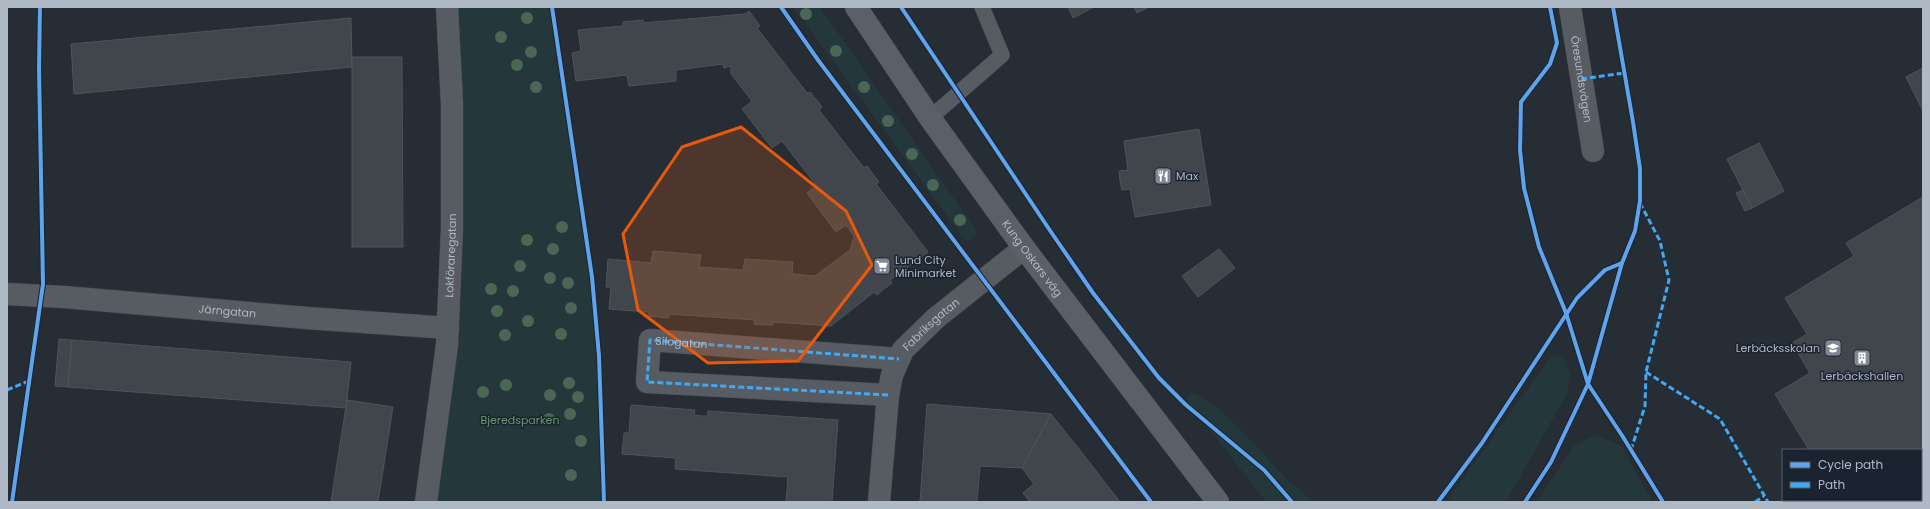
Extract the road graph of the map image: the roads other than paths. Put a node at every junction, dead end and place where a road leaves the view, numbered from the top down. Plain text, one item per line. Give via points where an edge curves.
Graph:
1 (447, 7) edge
2 (856, 7) edge
3 (982, 7) edge
4 (1570, 7) edge
5 (930, 118) junction
6 (1593, 151) dead end
7 (1024, 248) junction
8 (7, 294) edge
9 (448, 328) junction
10 (899, 359) junction
11 (888, 395) junction
12 (426, 502) edge
13 (879, 502) edge
14 (1218, 502) edge

1 - 9 street, Lokföraregatan via 453,169
2 - 5 main road, Kung Oskars väg
3 - 5 lane via 1002,55
4 - 6 street, Öresundsvägen
5 - 7 main road, Kung Oskars väg
7 - 10 street, Fabriksgatan via 936,318 903,350
7 - 14 main road, Kung Oskars väg
8 - 9 street, Järngatan
9 - 12 street, Lokföraregatan
10 - 11 street, Fabriksgatan via 892,375
10 - 11 street, Silogatan via 650,340 647,382
11 - 13 street, Fabriksgatan

